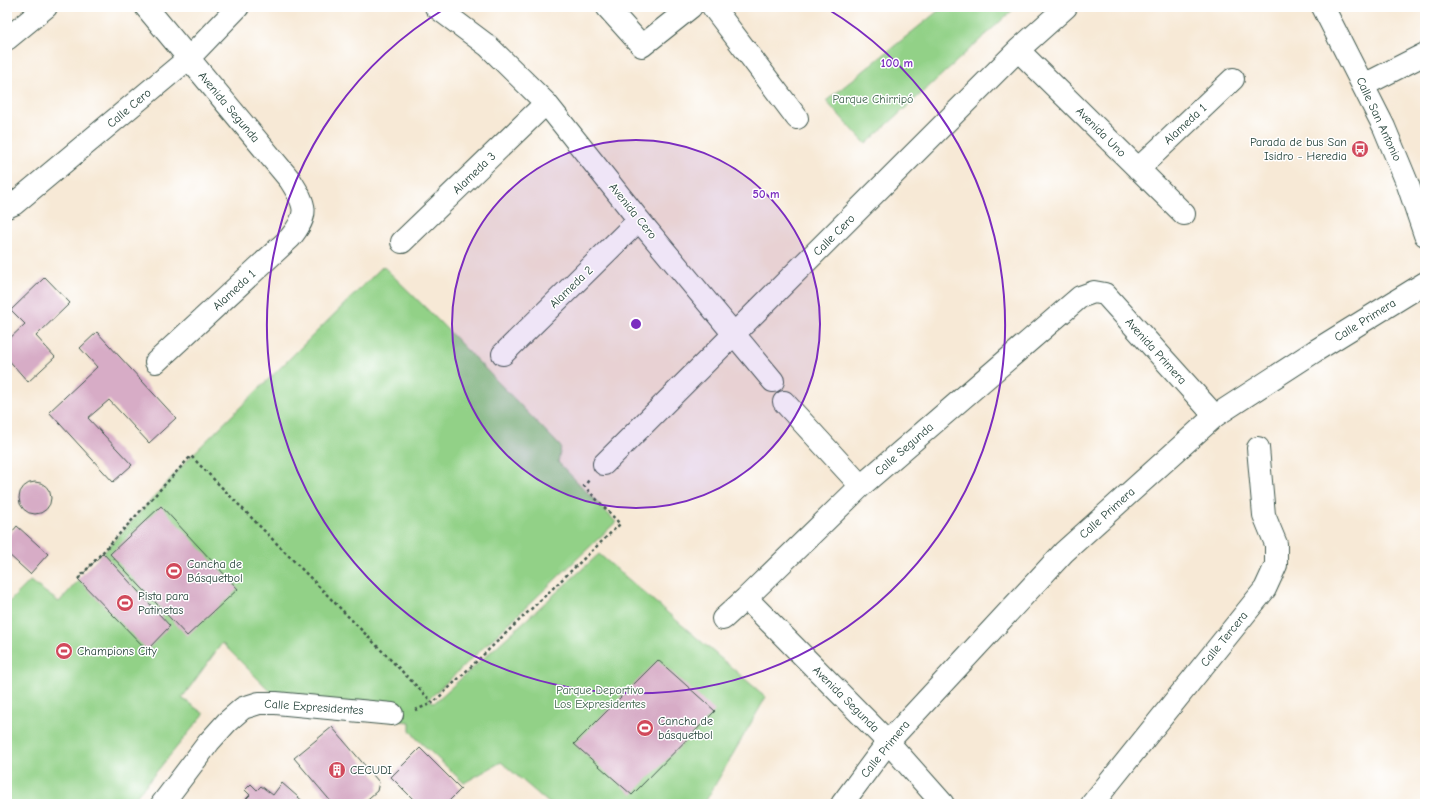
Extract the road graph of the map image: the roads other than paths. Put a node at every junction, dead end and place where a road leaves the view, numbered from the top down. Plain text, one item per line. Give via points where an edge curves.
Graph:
1 (46, 7) edge
2 (146, 7) edge
3 (238, 7) edge
4 (436, 7) edge
5 (607, 7) edge
6 (691, 7) edge
7 (713, 7) edge
8 (1066, 7) edge
9 (1323, 7) edge
10 (7, 39) edge
11 (1018, 50) junction
12 (1425, 54) edge
13 (189, 58) junction
14 (1233, 79) dead end
15 (1364, 85) junction
16 (546, 103) junction
17 (797, 118) dead end
18 (1138, 169) junction
19 (10, 205) edge
20 (304, 211) joint
21 (1184, 214) dead end
22 (639, 220) junction
23 (1425, 235) edge
24 (402, 242) dead end
25 (1425, 283) edge
26 (1094, 292) joint
27 (735, 334) junction
28 (503, 354) dead end
29 (156, 362) dead end
30 (773, 380) dead end
31 (784, 402) dead end
32 (1216, 416) junction
33 (1258, 448) dead end
34 (604, 464) road end
35 (861, 486) junction
36 (746, 598) junction
37 (723, 619) dead end
38 (392, 714) dead end
39 (888, 742) junction
40 (162, 804) edge
41 (842, 804) edge
42 (943, 804) edge
43 (1092, 804) edge

1 - 10 street
2 - 13 street, Avenida Segunda
3 - 13 street, Calle Cero
4 - 16 street, Avenida Cero via 488,46
5 - 6 street via 642,46
7 - 17 street
8 - 11 street, Calle Cero
9 - 15 street, Calle San Antonio
11 - 18 street, Avenida Uno
11 - 27 street, Calle Cero
12 - 15 street
13 - 19 street, Calle Cero
13 - 20 street, Avenida Segunda via 290,180 303,202
14 - 18 street, Alameda 1
15 - 23 street, Calle San Antonio via 1408,185
16 - 22 street, Avenida Cero
16 - 24 street, Alameda 3
18 - 21 street, Avenida Uno
20 - 29 street, Alameda 1 via 301,222 290,238
22 - 27 street, Avenida Cero
22 - 28 street, Alameda 2
25 - 32 street, Calle Primera
26 - 32 street, Avenida Primera via 1105,294
26 - 35 street, Calle Segunda via 1080,297
27 - 30 street, Avenida Cero
27 - 34 street, Calle Cero
31 - 35 street
32 - 39 street, Calle Primera via 1064,552
33 - 43 street, Calle Tercera via 1264,515 1276,544 1276,565 1265,589
35 - 36 street, Calle Segunda
36 - 37 street, Calle Segunda
36 - 39 street, Avenida Segunda
38 - 40 street, Calle Expresidentes via 276,703 259,703 243,708 209,742
39 - 41 street, Calle Primera
39 - 42 street, Avenida Segunda

